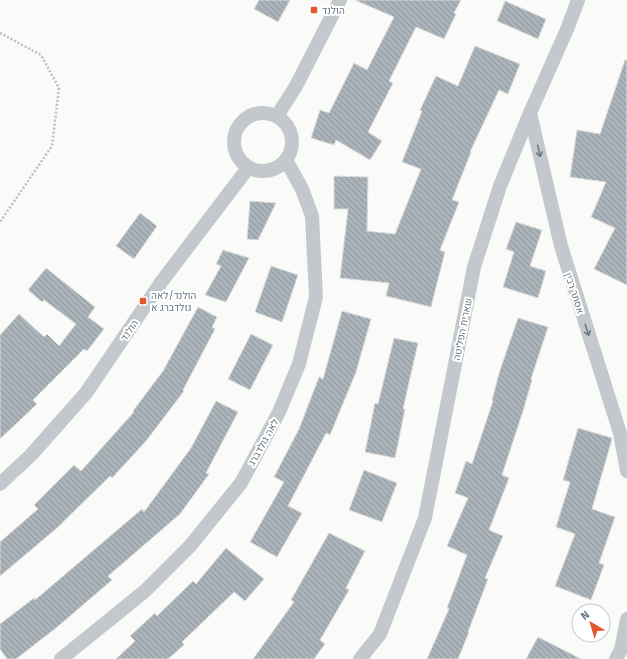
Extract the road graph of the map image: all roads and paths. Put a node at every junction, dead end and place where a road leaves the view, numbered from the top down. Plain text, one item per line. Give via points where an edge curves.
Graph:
1 (340, 0) edge
2 (578, 0) edge
3 (0, 33) edge
4 (530, 113) junction
5 (277, 116) junction
6 (286, 160) junction
7 (248, 168) junction
8 (0, 222) edge
9 (627, 471) edge
10 (0, 484) edge
11 (627, 619) edge
12 (62, 659) edge
13 (360, 659) edge
14 (616, 659) edge

1 - 5 street via 296,86
2 - 4 street, שארית הפליטה
3 - 8 path via 41,55 59,88 52,146
4 -> 9 street, אסתר רבין via 560,246 620,433
4 - 13 street, שארית הפליטה via 500,186 474,267 425,518 380,634
5 - 6 street via 286,124 292,135 292,146
5 - 7 street via 256,113 245,119 236,129 234,149 239,160
6 - 7 street via 273,170 263,172
6 - 12 street, לאה גולדברג via 302,189 312,216 316,297 299,364 280,412 241,483 190,546 145,591
7 - 10 street, הולנד via 162,281 86,393 31,455
11 - 14 street via 621,650

